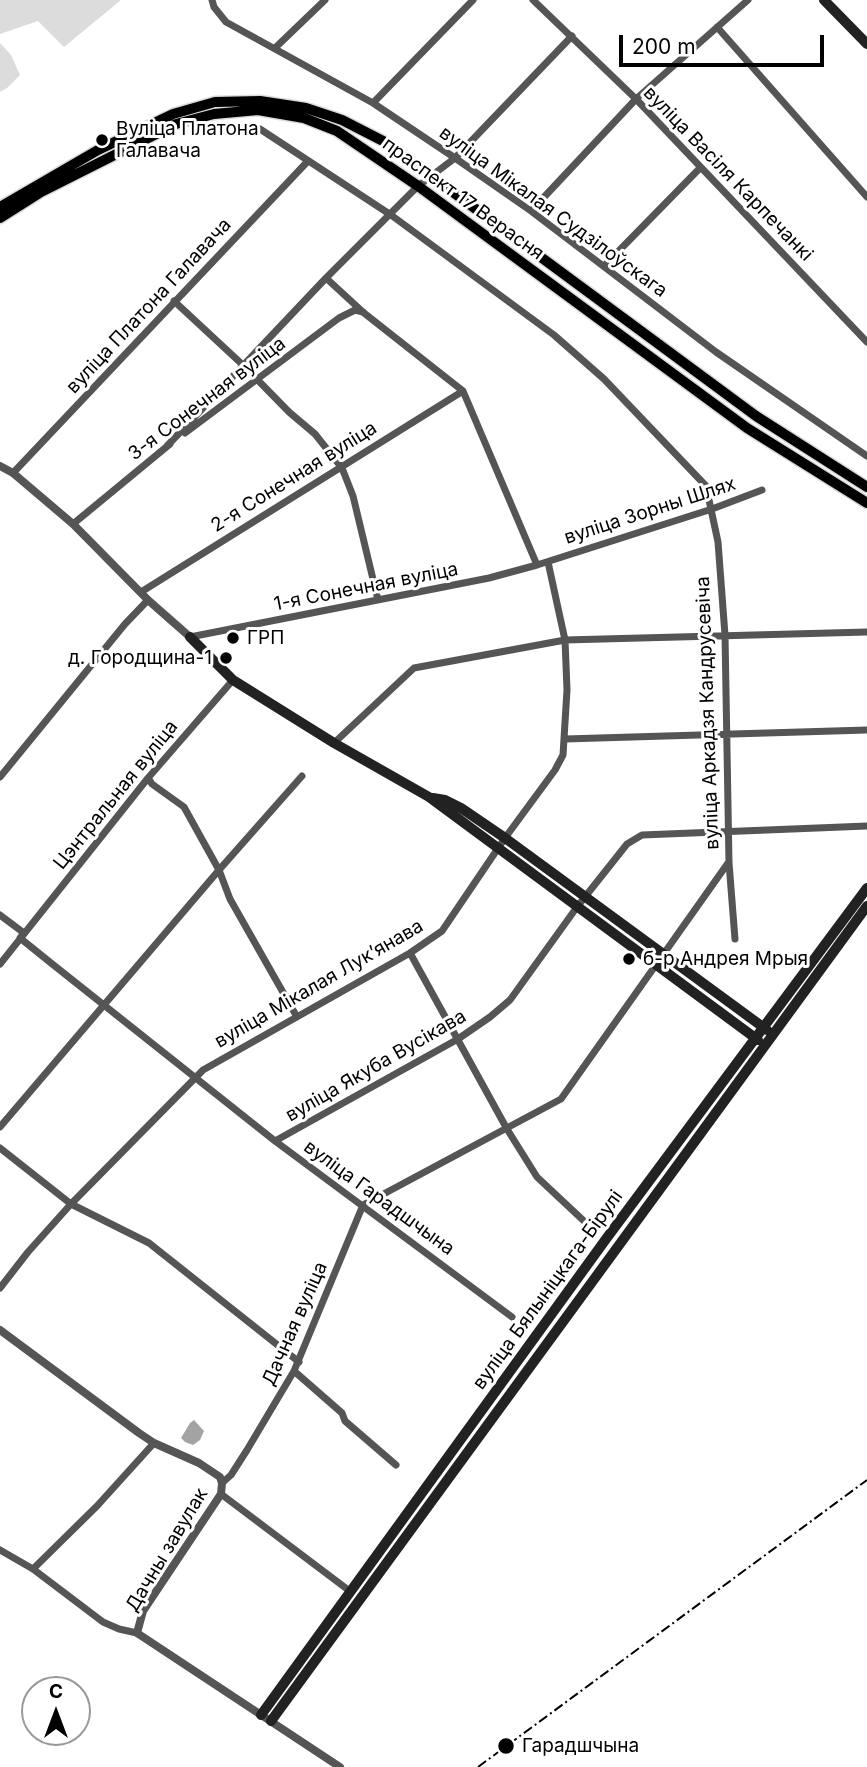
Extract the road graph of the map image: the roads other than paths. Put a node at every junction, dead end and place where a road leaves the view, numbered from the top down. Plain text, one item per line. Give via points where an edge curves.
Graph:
1 (325, 0) edge
2 (472, 0) edge
3 (533, 0) edge
4 (748, 0) edge
5 (824, 0) edge
6 (213, 3) edge
7 (717, 27) junction
8 (572, 36) junction
9 (867, 44) edge
10 (275, 48) junction
11 (636, 99) junction
12 (373, 103) junction
13 (260, 129) dead end
14 (455, 158) junction
15 (309, 161) junction
16 (700, 168) junction
17 (433, 175) junction
18 (418, 186) junction
19 (867, 197) edge
20 (0, 207) edge
21 (531, 211) junction
22 (391, 215) junction
23 (0, 218) edge
24 (604, 266) junction
25 (326, 278) junction
26 (174, 301) junction
27 (364, 313) junction
28 (867, 342) edge
29 (244, 366) junction
30 (258, 380) junction
31 (464, 391) junction
32 (167, 446) junction
33 (867, 456) edge
34 (0, 466) edge
35 (342, 468) junction
36 (13, 473) junction
37 (867, 487) edge
38 (762, 490) dead end
39 (867, 503) edge
40 (712, 509) junction
41 (73, 524) junction
42 (548, 562) junction
43 (537, 565) junction
44 (141, 592) junction
45 (148, 600) junction
46 (378, 600) junction
47 (867, 632) edge
48 (725, 635) junction
49 (190, 637) junction
50 (565, 640) junction
51 (233, 680) junction
52 (867, 730) edge
53 (726, 734) junction
54 (565, 739) junction
55 (334, 743) junction
56 (302, 776) dead end
57 (0, 777) edge
58 (148, 778) junction
59 (429, 797) junction
60 (867, 826) edge
61 (728, 830) junction
62 (505, 838) junction
63 (499, 847) junction
64 (729, 863) junction
65 (219, 870) junction
66 (867, 888) edge
67 (584, 897) junction
68 (577, 906) junction
69 (867, 906) edge
70 (0, 915) edge
71 (22, 935) junction
72 (735, 939) dead end
73 (410, 953) junction
74 (660, 959) junction
75 (0, 964) edge
76 (103, 1006) junction
77 (297, 1017) junction
78 (768, 1031) junction
79 (458, 1039) junction
80 (760, 1042) junction
81 (195, 1077) junction
82 (0, 1127) edge
83 (507, 1129) junction
84 (275, 1141) junction
85 (0, 1148) edge
86 (71, 1204) junction
87 (363, 1205) junction
88 (585, 1222) dead end
89 (0, 1289) edge
90 (512, 1317) dead end
91 (0, 1330) edge
92 (299, 1362) junction
93 (294, 1371) junction
94 (154, 1443) junction
95 (396, 1465) dead end
96 (222, 1483) junction
97 (221, 1493) junction
98 (0, 1550) edge
99 (33, 1569) junction
100 (351, 1592) junction
101 (137, 1633) junction
102 (266, 1718) junction
103 (340, 1767) edge

1 - 10 street
2 - 12 street
3 - 8 street, вуліца Васіля Карпечанкі
4 - 7 street
5 - 9 main road
6 - 10 street, вуліца Мікалая Судзілоўскага via 226,22
7 - 11 street
7 - 19 street
8 - 11 street, вуліца Васіля Карпечанкі
8 - 14 street
10 - 12 street, вуліца Мікалая Судзілоўскага
11 - 16 street, вуліца Васіля Карпечанкі
11 - 21 street
12 - 14 street, вуліца Мікалая Судзілоўскага
13 - 15 street
14 - 17 street
14 - 21 street, вуліца Мікалая Судзілоўскага
15 - 22 street
15 - 26 street, вуліца Платона Галавача
16 - 24 street
16 - 28 street, вуліца Васіля Карпечанкі
17 - 18 street
17 - 20 main road, праспект 17 Верасня via 342,120 260,101 215,102 173,114 98,150
17 - 37 main road, праспект 17 Верасня via 756,416
18 - 22 street
18 - 23 main road, праспект 17 Верасня via 337,131 304,118 258,110 176,124 41,192
18 - 39 main road, праспект 17 Верасня via 747,428
21 - 24 street, вуліца Мікалая Судзілоўскага
22 - 25 street
22 - 40 street via 513,303 604,379 706,486
24 - 33 street, вуліца Мікалая Судзілоўскага via 716,352
25 - 27 street
25 - 29 street
26 - 29 street
26 - 36 street, вуліца Платона Галавача
27 - 30 street, 3-я Сонечная вуліца via 355,310 339,318
27 - 31 street
29 - 30 street
29 - 32 street
30 - 32 street, 3-я Сонечная вуліца
30 - 35 street via 320,439
31 - 35 street, 2-я Сонечная вуліца
31 - 43 street
32 - 41 street, 3-я Сонечная вуліца
34 - 36 street
35 - 44 street, 2-я Сонечная вуліца
35 - 46 street
36 - 41 street
38 - 40 street, вуліца Зорны Шлях
40 - 42 street, вуліца Зорны Шлях
40 - 48 street, вуліца Аркадзя Кандрусевіча
41 - 44 street
42 - 43 street, 1-я Сонечная вуліца
42 - 50 street, вуліца Мікалая Лукʼянава
43 - 46 street, 1-я Сонечная вуліца
44 - 45 street
45 - 49 street
45 - 57 street
46 - 49 street, 1-я Сонечная вуліца
47 - 48 street
48 - 50 street
48 - 53 street, вуліца Аркадзя Кандрусевіча
49 - 51 main road
50 - 54 street, вуліца Мікалая Лукʼянава
50 - 55 street via 414,668
51 - 55 main road
51 - 58 street, Цэнтральная вуліца
52 - 53 street
53 - 54 street
53 - 61 street, вуліца Аркадзя Кандрусевіча
54 - 62 street, вуліца Мікалая Лукʼянава via 555,771
55 - 59 main road
56 - 65 street
58 - 65 street via 184,807
58 - 71 street, Цэнтральная вуліца
59 - 62 main road via 461,808
59 - 63 main road
60 - 61 street, вуліца Якуба Вусікава
61 - 64 street, вуліца Аркадзя Кандрусевіча
61 - 67 street, вуліца Якуба Вусікава via 642,835 627,844
62 - 63 street, вуліца Мікалая Лукʼянава
62 - 67 main road
63 - 68 main road
63 - 73 street, вуліца Мікалая Лукʼянава via 442,931
64 - 72 street
64 - 74 street, вуліца Аркадзя Кандрусевіча
65 - 76 street
65 - 77 street via 230,900
66 - 78 main road, вуліца Бялыніцкага-Бірулі
67 - 68 street, вуліца Якуба Вусікава
67 - 74 main road
68 - 74 main road
68 - 79 street, вуліца Якуба Вусікава via 510,1000
69 - 78 main road, вуліца Бялыніцкага-Бірулі
70 - 71 street
71 - 75 street, Цэнтральная вуліца
71 - 76 street
73 - 77 street, вуліца Мікалая Лукʼянава
73 - 79 street
74 - 78 main road
74 - 80 main road
74 - 83 street, вуліца Аркадзя Кандрусевіча via 561,1099
76 - 81 street
76 - 82 street
77 - 81 street, вуліца Мікалая Лукʼянава
78 - 80 main road, вуліца Бялыніцкага-Бірулі
79 - 83 street
79 - 84 street, вуліца Якуба Вусікава
80 - 100 main road, вуліца Бялыніцкага-Бірулі via 606,1239
80 - 102 main road, вуліца Бялыніцкага-Бірулі
81 - 84 street, вуліца Гарадшчына
81 - 86 street, вуліца Мікалая Лукʼянава
83 - 87 street, вуліца Аркадзя Кандрусевіча
83 - 88 street via 537,1177
84 - 87 street, вуліца Гарадшчына
85 - 86 street
86 - 89 street, вуліца Мікалая Лукʼянава
86 - 92 street via 149,1243
87 - 90 street, вуліца Гарадшчына
87 - 92 street, Дачная вуліца
91 - 94 street
92 - 93 street, Дачная вуліца
93 - 95 street
93 - 96 street, Дачная вуліца
94 - 96 street via 207,1467
94 - 99 street
96 - 97 street, Дачны завулак
97 - 100 street
97 - 101 street, Дачны завулак via 143,1611
98 - 99 street
99 - 101 street via 103,1622
100 - 102 main road, вуліца Бялыніцкага-Бірулі
101 - 102 street
102 - 103 street

